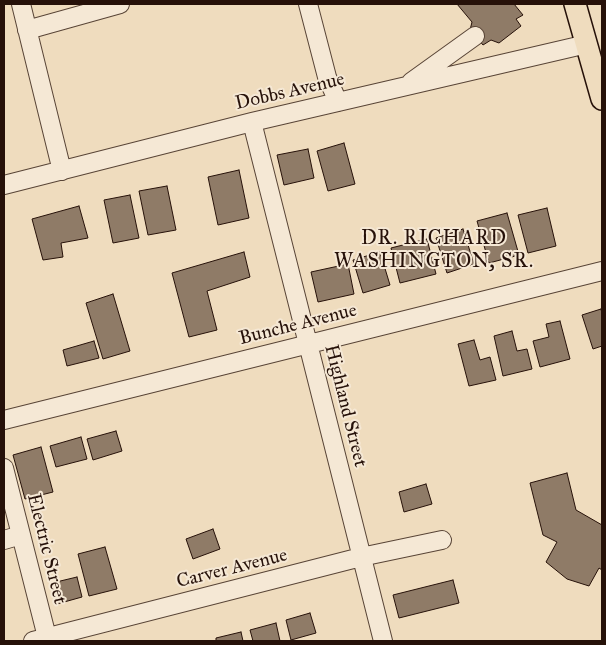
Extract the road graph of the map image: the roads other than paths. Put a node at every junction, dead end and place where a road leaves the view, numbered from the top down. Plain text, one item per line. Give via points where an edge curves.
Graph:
1 (21, 4) edge
2 (120, 4) edge
3 (308, 4) edge
4 (575, 4) edge
5 (27, 30) junction
6 (475, 36) dead end
7 (587, 44) junction
8 (404, 87) junction
9 (602, 99) edge
10 (338, 102) junction
11 (252, 122) junction
12 (62, 171) junction
13 (4, 185) edge
14 (602, 270) edge
15 (308, 344) junction
16 (4, 420) edge
17 (4, 468) edge
18 (21, 535) junction
19 (4, 540) edge
20 (442, 540) dead end
21 (362, 557) junction
22 (42, 640) edge
23 (383, 641) edge

1 - 5 street
2 - 5 street
3 - 10 street via 327,77
4 - 7 main road
5 - 12 street
6 - 8 street
7 - 8 street, Dobbs Avenue
7 - 9 main road
8 - 10 street, Dobbs Avenue
10 - 11 street, Dobbs Avenue
11 - 12 street, Dobbs Avenue
11 - 15 street, Highland Street
12 - 13 street, Dobbs Avenue
14 - 15 street, Bunche Avenue
15 - 16 street, Bunche Avenue
15 - 21 street, Highland Street
17 - 18 street, Electric Street
18 - 19 street
18 - 22 street, Electric Street
20 - 21 street, Carver Avenue
21 - 22 street, Carver Avenue
21 - 23 street, Highland Street

